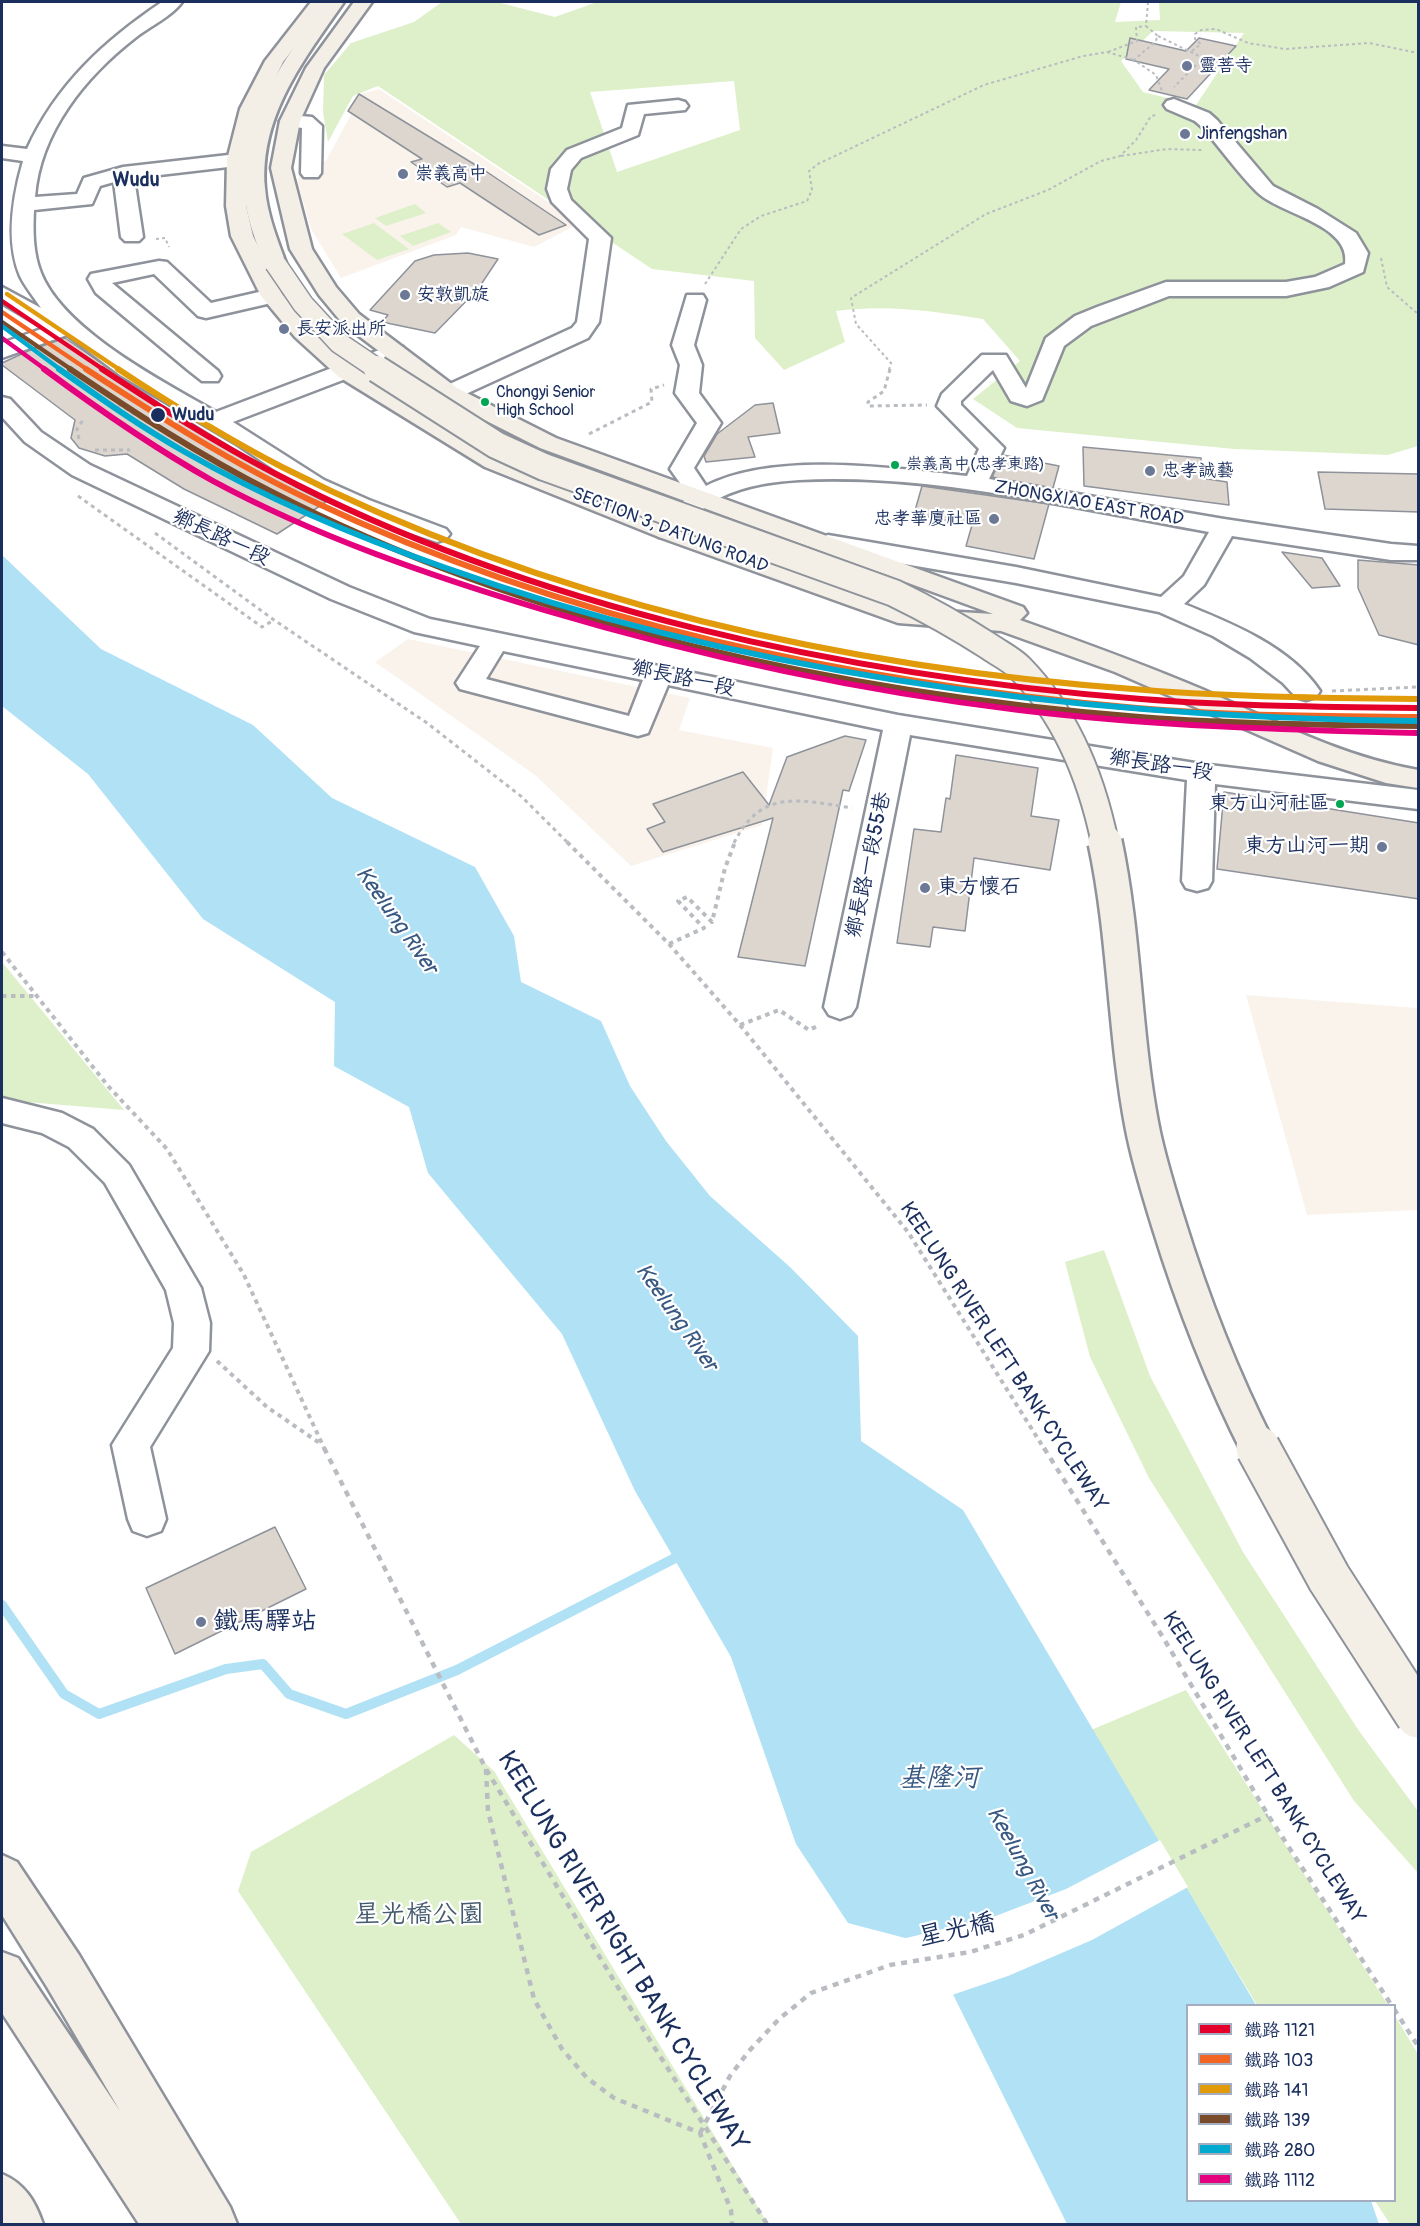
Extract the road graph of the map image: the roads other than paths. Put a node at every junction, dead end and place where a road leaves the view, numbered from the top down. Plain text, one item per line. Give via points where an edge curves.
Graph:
1 (173, 2) edge
2 (320, 2) edge
3 (336, 2) edge
4 (349, 2) edge
5 (363, 2) edge
6 (1170, 101) road end
7 (678, 106) dead end
8 (290, 121) junction
9 (2, 152) edge
10 (32, 156) junction
11 (237, 160) junction
12 (123, 173) junction
13 (311, 173) dead end
14 (23, 206) junction
15 (2, 210) edge
16 (132, 237) dead end
17 (281, 258) junction
18 (2, 294) edge
19 (272, 296) junction
20 (695, 300) road end
21 (65, 327) junction
22 (2, 351) edge
23 (396, 352) junction
24 (347, 372) junction
25 (210, 376) dead end
26 (449, 393) junction
27 (2, 404) edge
28 (215, 421) junction
29 (975, 484) junction
30 (699, 501) junction
31 (1224, 527) junction
32 (668, 532) junction
33 (437, 534) dead end
34 (828, 543) junction
35 (1419, 553) edge
36 (1166, 606) junction
37 (496, 641) junction
38 (659, 674) junction
39 (1306, 691) road end
40 (898, 724) junction
41 (1419, 766) edge
42 (1201, 773) junction
43 (1419, 779) edge
44 (1419, 800) edge
45 (1197, 881) dead end
46 (840, 1007) road end
47 (2, 1111) edge
48 (147, 1519) dead end
49 (1419, 1684) edge
50 (1419, 1716) edge
51 (2, 1877) edge
52 (2, 1974) edge
53 (2, 2198) edge
54 (19, 2224) edge
55 (167, 2224) edge
56 (213, 2224) edge

1 - 10 street via 99,56 64,96
2 - 11 main road, SECTION 3, DATUNG ROAD via 274,61 250,109
3 - 17 main road via 283,76 262,123 255,199 261,231
4 - 17 main road via 299,70 274,137 268,182
5 - 8 main road, SECTION 3, DATUNG ROAD via 315,68
6 - 29 street via 1210,124 1266,190 1349,237 1357,253 1355,267 1321,282 1286,289 1166,289 1083,321 1054,343 1038,387 1027,399 1018,396 998,360 990,360 950,399 948,406 992,448
7 - 26 street via 635,109 632,131 574,154 561,170 557,189 562,202 600,238 588,322 580,333
8 - 13 street via 305,121 312,126
8 - 23 main road, SECTION 3, DATUNG ROAD via 281,168 301,249 327,291 351,319
9 - 10 street
10 - 14 street
11 - 12 street
11 - 19 main road, SECTION 3, DATUNG ROAD via 236,206 242,236
12 - 14 street via 91,182 85,200
12 - 16 street
14 - 15 street
14 - 21 street via 24,248 32,279
17 - 49 main road via 338,326 459,414 550,460 902,586 976,622 1030,661 1067,707 1109,788 1122,839 1165,1140 1194,1245 1299,1493 1380,1629
17 - 50 main road, bridge via 303,304 339,343 413,395 496,445 544,467 903,597 938,614 1020,667 1042,695 1075,748 1098,811 1113,884 1139,1113 1190,1288 1245,1426 1322,1568
18 - 21 street
19 - 24 main road, SECTION 3, DATUNG ROAD via 303,332
19 - 25 street via 206,311 159,267 99,279 151,330
20 - 30 street via 684,345 691,365 687,393 709,423 682,469
21 - 22 street
21 - 28 street
23 - 24 street
23 - 26 main road, SECTION 3, DATUNG ROAD
24 - 28 street
24 - 32 main road, SECTION 3, DATUNG ROAD via 494,462
26 - 30 main road, SECTION 3, DATUNG ROAD via 566,450
27 - 37 street, 鄉長路一段 via 33,437 81,470 130,495 392,615 423,626
28 - 33 street via 315,485
29 - 30 street, ZHONGXIAO EAST ROAD via 882,474 799,473 733,482
29 - 31 street, ZHONGXIAO EAST ROAD
30 - 32 street, ZHONGXIAO EAST ROAD
30 - 34 main road, SECTION 3, DATUNG ROAD
31 - 35 street, ZHONGXIAO EAST ROAD
31 - 36 street via 1195,580
32 - 43 main road, SECTION 3, DATUNG ROAD via 907,617 1004,623 1125,666 1328,755 1386,774
34 - 36 street
34 - 41 main road, SECTION 3, DATUNG ROAD via 1131,658 1328,743
36 - 39 street via 1219,628 1294,676
37 - 38 street, 鄉長路一段
37 - 38 street via 470,683 638,726
38 - 40 street, 鄉長路一段
40 - 42 street, 鄉長路一段
40 - 46 street, 鄉長路一段55巷
42 - 44 street, 鄉長路一段
42 - 45 street
47 - 48 street via 50,1122 81,1138 117,1174 183,1288 192,1323 191,1352 131,1445
51 - 56 main road via 63,1971
52 - 55 main road
53 - 54 main road

